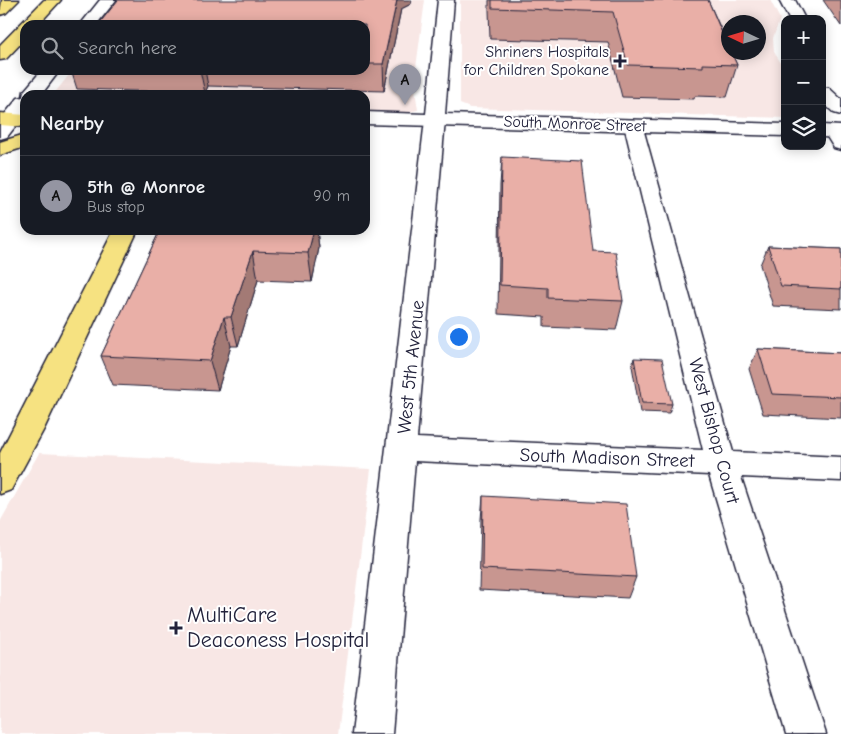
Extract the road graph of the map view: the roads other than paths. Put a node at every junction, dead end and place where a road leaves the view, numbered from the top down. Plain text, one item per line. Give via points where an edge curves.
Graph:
1 (53, 0) edge
2 (108, 0) edge
3 (446, 0) edge
4 (787, 0) edge
5 (795, 15) edge
6 (34, 20) edge
7 (92, 20) edge
8 (20, 34) edge
9 (4, 52) edge
10 (47, 75) edge
11 (34, 90) edge
12 (826, 96) edge
13 (841, 109) edge
14 (370, 118) edge
15 (435, 120) junction
16 (634, 125) junction
17 (781, 130) edge
18 (20, 142) edge
19 (0, 149) edge
20 (124, 235) edge
21 (403, 449) junction
22 (721, 463) junction
23 (841, 469) edge
24 (0, 482) edge
25 (372, 734) edge
26 (806, 734) edge

1 - 6 highway
2 - 7 street
3 - 15 street, West 5th Avenue
4 - 5 street
8 - 9 highway
10 - 11 street
12 - 13 street
14 - 15 street, South Monroe Street
15 - 16 street, South Monroe Street
15 - 21 street, West 5th Avenue
16 - 17 street, South Monroe Street
16 - 22 street, West Bishop Court
18 - 19 highway
20 - 24 highway
21 - 22 street, South Madison Street
21 - 25 street, West 5th Avenue
22 - 23 street, South Madison Street
22 - 26 street, West Bishop Court

